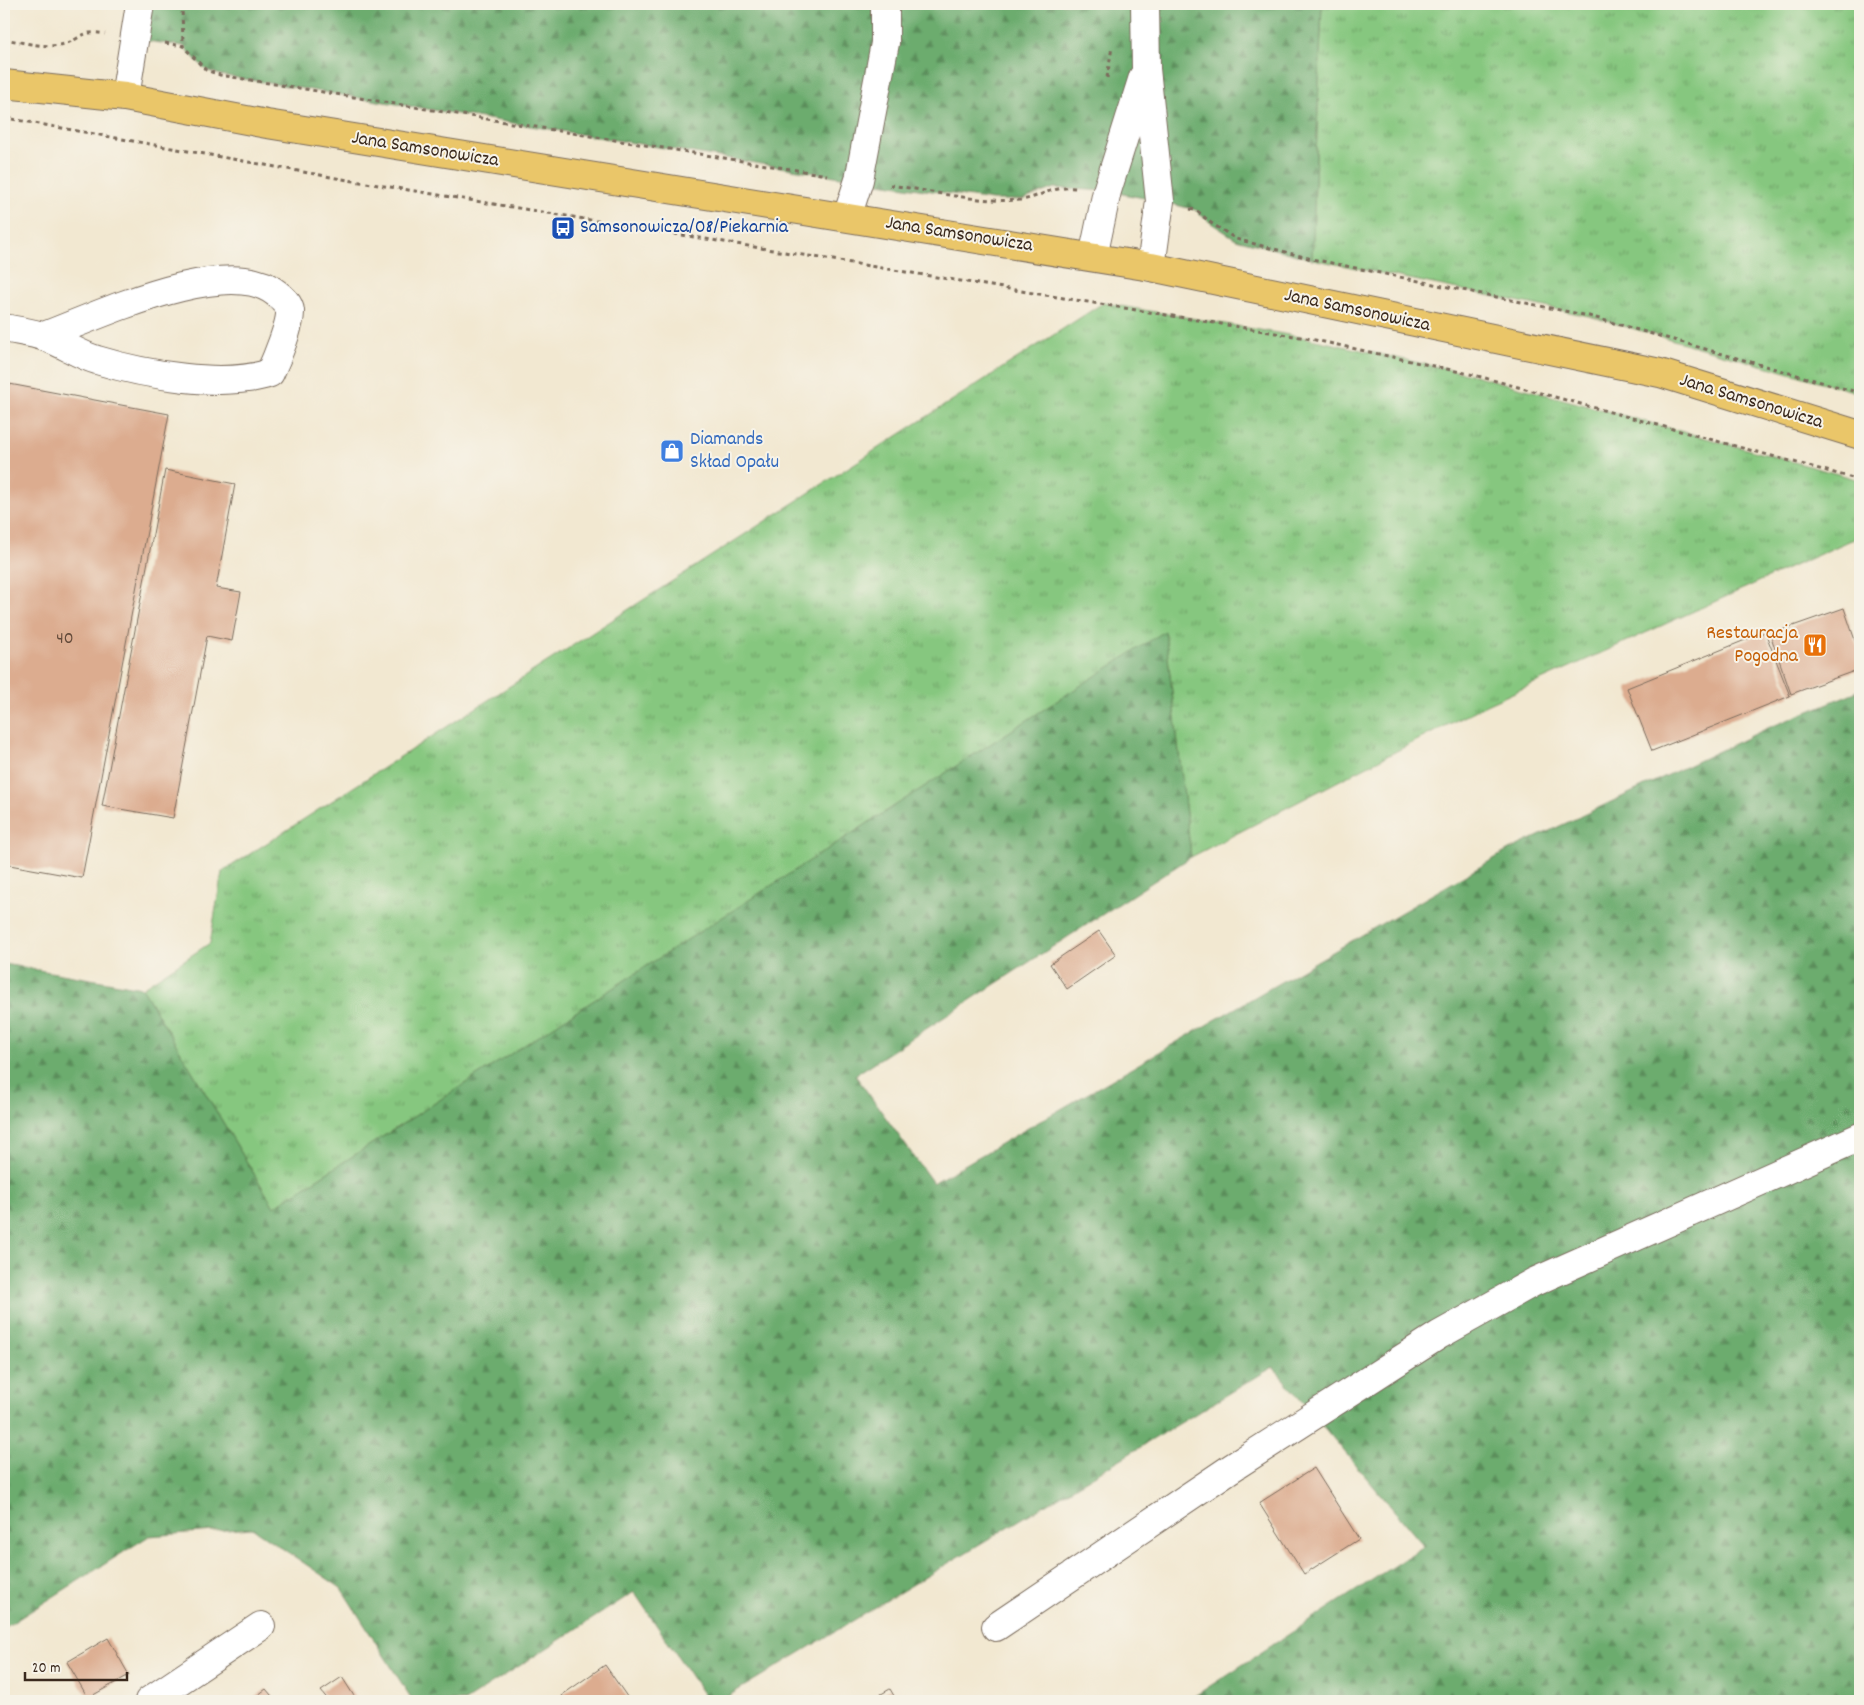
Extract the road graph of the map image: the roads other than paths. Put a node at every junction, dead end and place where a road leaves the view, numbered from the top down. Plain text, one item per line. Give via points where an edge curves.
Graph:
1 (140, 4) edge
2 (884, 4) edge
3 (1145, 4) edge
4 (1146, 69) junction
5 (4, 84) edge
6 (125, 97) junction
7 (847, 217) junction
8 (1092, 257) junction
9 (1151, 268) junction
10 (4, 328) edge
11 (44, 336) junction
12 (1860, 435) edge
13 (1860, 1137) edge
14 (261, 1626) dead end
15 (996, 1627) dead end
16 (149, 1701) edge

1 - 6 street
2 - 7 street via 885,44 858,180
3 - 4 street
4 - 8 street via 1107,191
4 - 9 street via 1160,201
5 - 6 main road, Jana Samsonowicza
6 - 7 main road, Jana Samsonowicza via 267,124
7 - 8 main road, Jana Samsonowicza
8 - 9 main road, Jana Samsonowicza
9 - 12 main road, Jana Samsonowicza via 1660,373
10 - 11 street
11 - 11 street via 96,360 168,375 228,380 254,378 270,372 279,354 290,311 285,300 258,283 195,282
13 - 15 street via 1534,1282 1439,1335 1230,1469
14 - 16 street

